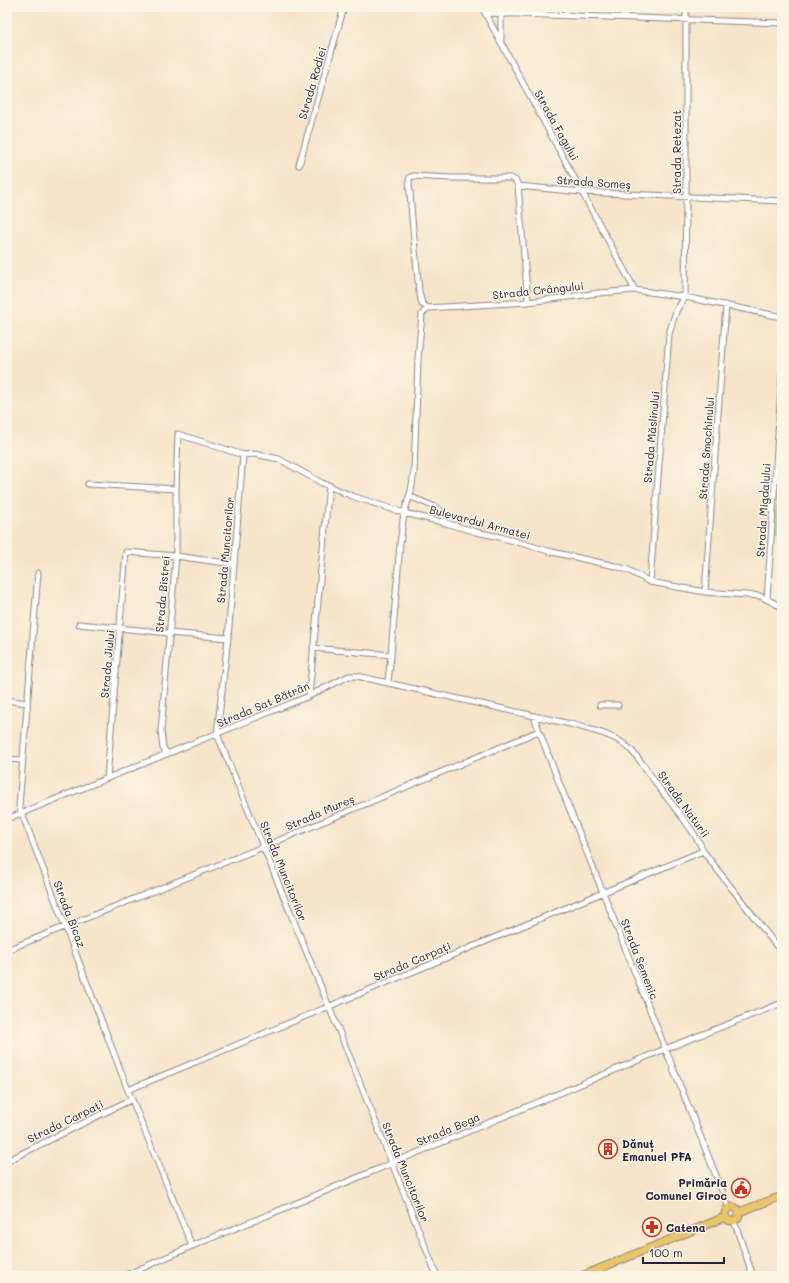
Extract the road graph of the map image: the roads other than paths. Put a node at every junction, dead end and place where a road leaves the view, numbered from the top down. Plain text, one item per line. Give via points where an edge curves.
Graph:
1 (344, 7) edge
2 (686, 7) edge
3 (484, 10) edge
4 (501, 13) junction
5 (686, 20) junction
6 (782, 23) edge
7 (501, 42) junction
8 (299, 165) dead end
9 (518, 186) junction
10 (582, 192) junction
11 (686, 197) junction
12 (782, 201) edge
13 (635, 290) junction
14 (685, 297) junction
15 (528, 302) junction
16 (726, 305) junction
17 (428, 308) junction
18 (782, 317) edge
19 (782, 374) edge
20 (178, 434) joint
21 (243, 455) junction
22 (779, 468) edge
23 (88, 484) dead end
24 (329, 486) junction
25 (176, 489) junction
26 (409, 496) junction
27 (404, 513) junction
28 (446, 523) junction
29 (176, 556) junction
30 (234, 564) junction
31 (38, 573) dead end
32 (650, 582) junction
33 (706, 592) junction
34 (767, 599) junction
35 (782, 607) edge
36 (79, 624) dead end
37 (120, 628) junction
38 (169, 633) junction
39 (228, 638) junction
40 (313, 648) junction
41 (392, 655) junction
42 (388, 682) junction
43 (309, 696) junction
44 (7, 700) edge
45 (27, 703) junction
46 (600, 705) dead end
47 (618, 706) dead end
48 (534, 716) junction
49 (538, 731) junction
50 (217, 734) junction
51 (167, 754) junction
52 (7, 759) edge
53 (22, 760) junction
54 (107, 778) junction
55 (22, 814) junction
56 (7, 819) edge
57 (263, 847) junction
58 (703, 851) junction
59 (603, 892) junction
60 (64, 927) junction
61 (7, 950) edge
62 (782, 953) edge
63 (782, 1004) edge
64 (329, 1007) junction
65 (665, 1049) junction
66 (128, 1090) junction
67 (132, 1099) junction
68 (7, 1161) edge
69 (392, 1164) junction
70 (782, 1196) edge
71 (729, 1208) junction
72 (739, 1212) junction
73 (725, 1216) junction
74 (734, 1221) junction
75 (192, 1246) junction
76 (124, 1276) edge
77 (437, 1276) edge
78 (582, 1276) edge
79 (753, 1276) edge

1 - 8 street, Strada Rodiei
2 - 5 street, Strada Retezat
3 - 4 street
3 - 7 street, Strada Fagului
4 - 5 street
4 - 7 street
5 - 6 street
5 - 11 street, Strada Retezat
7 - 10 street, Strada Fagului
9 - 10 street, Strada Someș
9 - 15 street
9 - 17 street, Strada Someș via 511,178 410,177 419,291 422,304
10 - 11 street, Strada Someș
10 - 13 street, Strada Fagului
11 - 12 street, Strada Someș
11 - 14 street, Strada Retezat
13 - 14 street, Strada Crângului
13 - 15 street, Strada Crângului
14 - 16 street, Strada Crângului
14 - 32 street, Strada Măslinului via 676,311 669,334
15 - 17 street, Strada Crângului
16 - 18 street, Strada Crângului
16 - 33 street, Strada Smochinului
17 - 26 street via 422,314 414,472
19 - 22 street, Strada Migdalului
20 - 21 street, Bulevardul Armatei
20 - 25 street, Strada Bistrei
21 - 24 street, Bulevardul Armatei via 254,454 279,459
21 - 30 street, Strada Muncitorilor
22 - 34 street, Strada Migdalului
23 - 25 street
24 - 27 street, Bulevardul Armatei
24 - 40 street
25 - 29 street, Strada Bistrei
26 - 27 street
26 - 28 street via 440,510
27 - 28 street, Bulevardul Armatei
27 - 41 street
28 - 32 street, Bulevardul Armatei via 615,566
29 - 30 street
29 - 37 street, Strada Jiului via 126,552
29 - 38 street, Strada Bistrei
30 - 39 street, Strada Muncitorilor
31 - 45 street, Strada Bicaz
32 - 33 street, Bulevardul Armatei
33 - 34 street, Bulevardul Armatei via 760,596
34 - 35 street, Bulevardul Armatei
36 - 37 street
37 - 38 street
37 - 54 street, Strada Jiului
38 - 39 street
38 - 51 street, Strada Bistrei via 161,731 163,748
39 - 50 street, Strada Muncitorilor
40 - 41 street
40 - 43 street
41 - 42 street
42 - 43 street, Strada Sat Bătrân via 349,676
42 - 48 street, Strada Sat Bătrân
43 - 50 street, Strada Sat Bătrân
44 - 45 street
45 - 53 street, Strada Bicaz
46 - 47 street
48 - 49 street, Strada Semenic
48 - 58 street, Strada Naturii via 597,732 625,744 684,821
49 - 57 street, Strada Mureș
49 - 59 street, Strada Semenic
50 - 51 street, Strada Sat Bătrân
50 - 57 street, Strada Muncitorilor
51 - 54 street, Strada Sat Bătrân
52 - 53 street
53 - 55 street, Strada Bicaz via 19,806
54 - 55 street, Strada Sat Bătrân
55 - 56 street, Strada Sat Bătrân
55 - 60 street, Strada Bicaz
57 - 60 street, Strada Mureș
57 - 64 street, Strada Muncitorilor
58 - 59 street, Strada Carpați
58 - 62 street, Strada Naturii
59 - 64 street, Strada Carpați
59 - 65 street, Strada Semenic
60 - 61 street, Strada Mureș
60 - 66 street, Strada Bicaz
63 - 65 street, Strada Bega
64 - 66 street, Strada Carpați
64 - 69 street, Strada Muncitorilor
65 - 69 street, Strada Bega
65 - 71 street, Strada Semenic
66 - 67 street, Strada Bicaz
67 - 68 street, Strada Carpați
67 - 75 street, Strada Bicaz
69 - 75 street, Strada Bega
69 - 77 street, Strada Muncitorilor
70 - 72 main road
71 - 72 main road via 736,1208
71 - 73 main road
72 - 74 main road via 738,1218
73 - 74 main road
73 - 78 main road
74 - 79 street
75 - 76 street, Strada Bega

